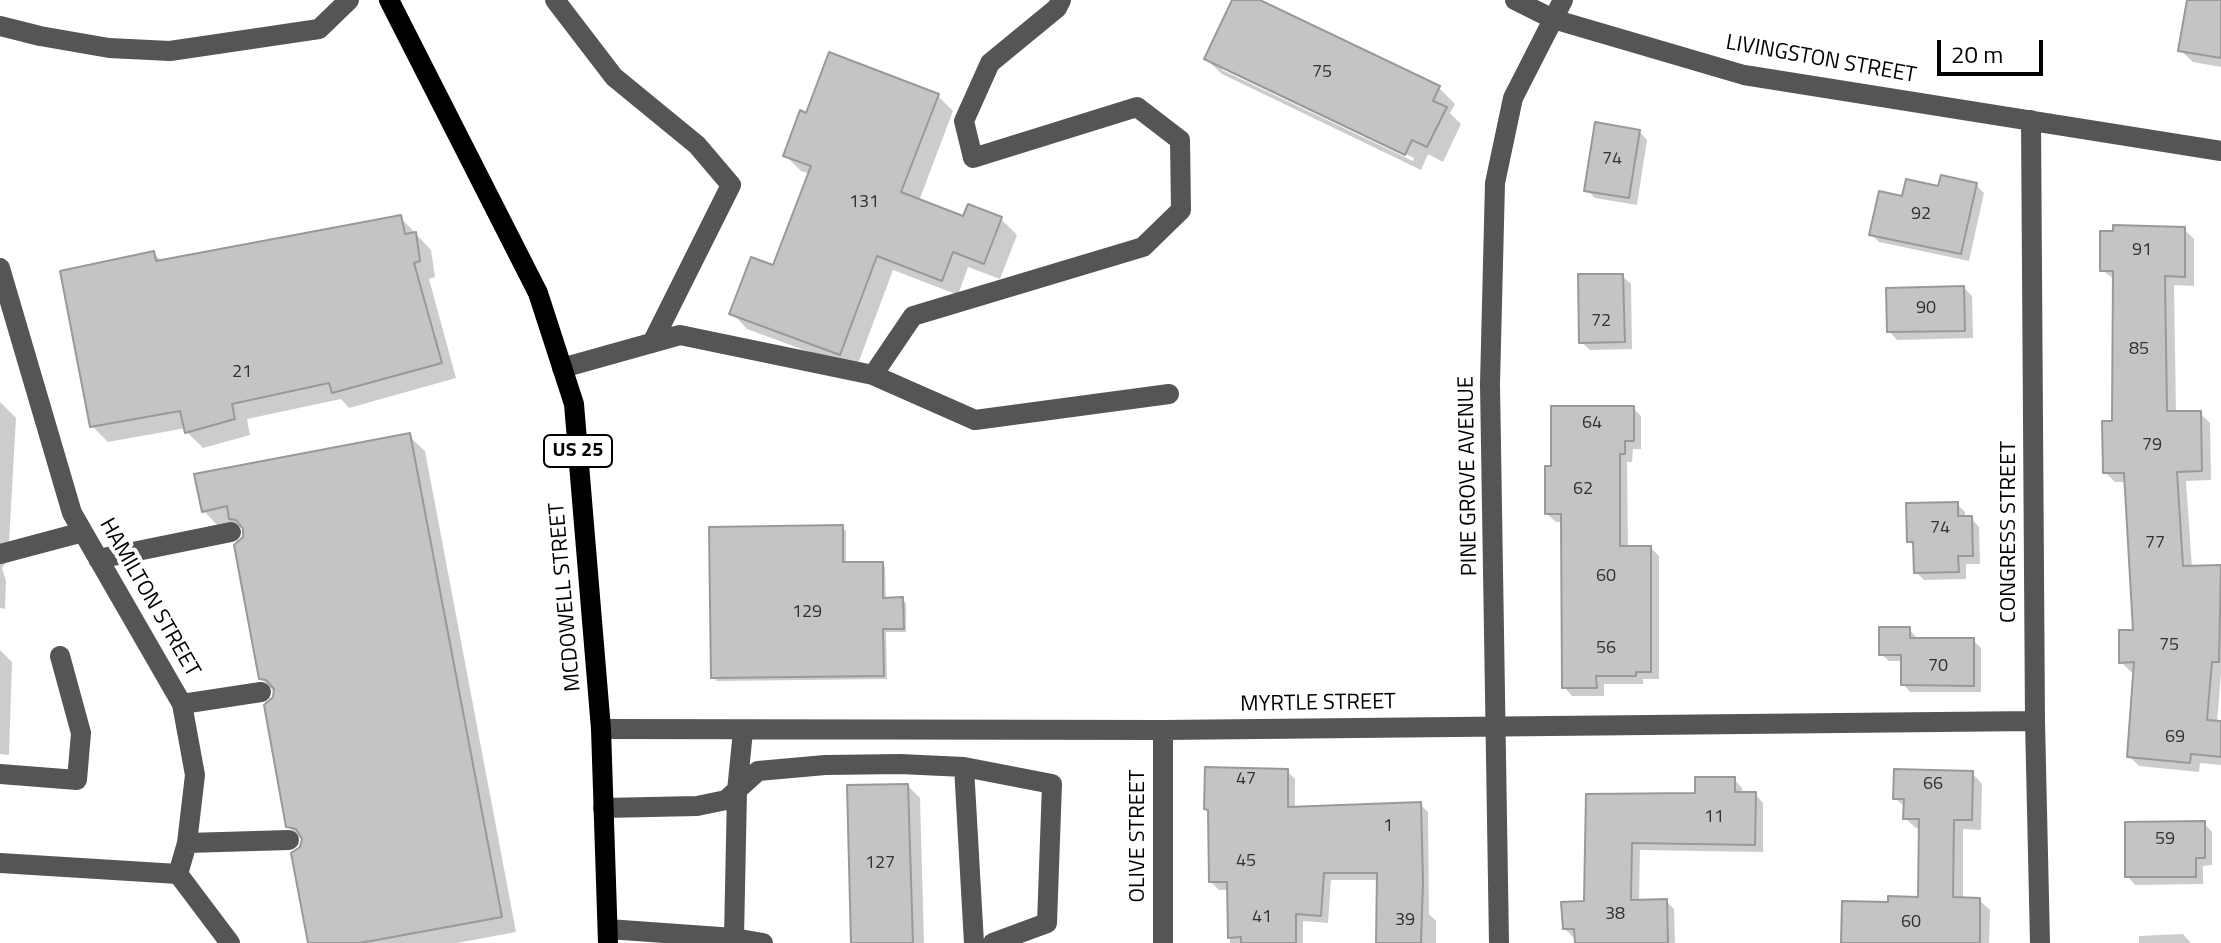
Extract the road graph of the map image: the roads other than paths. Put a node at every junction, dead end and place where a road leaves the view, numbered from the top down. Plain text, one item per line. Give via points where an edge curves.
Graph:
1 (349, 0) edge
2 (389, 0) edge
3 (555, 0) edge
4 (1061, 0) edge
5 (1515, 0) edge
6 (1563, 0) edge
7 (1553, 19) junction
8 (0, 26) edge
9 (2031, 120) junction
10 (2221, 151) edge
11 (0, 268) edge
12 (652, 343) junction
13 (562, 368) junction
14 (873, 375) junction
15 (1169, 394) dead end
16 (83, 532) junction
17 (231, 532) dead end
18 (0, 554) edge
19 (98, 559) junction
20 (60, 656) dead end
21 (261, 692) dead end
22 (182, 704) junction
23 (2035, 721) junction
24 (1497, 726) junction
25 (601, 729) junction
26 (1163, 730) junction
27 (743, 731) junction
28 (964, 767) junction
29 (0, 774) edge
30 (737, 791) junction
31 (603, 808) junction
32 (289, 840) dead end
33 (187, 843) junction
34 (0, 863) edge
35 (178, 874) junction
36 (608, 936) edge
37 (734, 938) junction
38 (230, 943) edge
39 (763, 943) edge
40 (974, 943) edge
41 (993, 943) edge
42 (1163, 943) edge
43 (1499, 943) edge
44 (2040, 943) edge

1 - 8 street via 319,29 170,51 109,48
2 - 13 main road, MCDOWELL STREET / US 25 via 538,293
3 - 12 street via 614,77 697,145 731,185
4 - 14 street via 990,63 964,121 973,158 1137,107 1180,140 1181,210 1143,247 913,316
5 - 7 street, LIVINGSTON STREET
6 - 7 street, PINE GROVE AVENUE
7 - 9 street, LIVINGSTON STREET via 1744,75
7 - 24 street, PINE GROVE AVENUE via 1513,98 1495,183 1490,384
9 - 10 street, LIVINGSTON STREET
9 - 23 street, CONGRESS STREET
11 - 16 street, HAMILTON STREET via 72,513
12 - 13 street
12 - 14 street via 680,335
13 - 25 main road, MCDOWELL STREET / US 25 via 574,404
14 - 15 street via 975,420
16 - 18 street
16 - 19 street, HAMILTON STREET
17 - 19 street
19 - 22 street, HAMILTON STREET
20 - 29 street via 81,733 77,780
21 - 22 street
22 - 33 street, HAMILTON STREET via 195,775
23 - 24 street, MYRTLE STREET
23 - 44 street, CONGRESS STREET
24 - 26 street, MYRTLE STREET
24 - 43 street, PINE GROVE AVENUE
25 - 27 street, MYRTLE STREET
25 - 31 main road, MCDOWELL STREET / US 25
26 - 27 street, MYRTLE STREET
26 - 42 street, OLIVE STREET
27 - 30 street
28 - 30 street via 825,765 758,771
28 - 40 street
28 - 41 street via 1052,784 1047,923
30 - 31 street via 726,800 697,806
30 - 37 street
31 - 36 main road, MCDOWELL STREET / US 25
32 - 33 street
33 - 35 street, HAMILTON STREET
34 - 35 street
35 - 38 street
36 - 37 street
37 - 39 street

